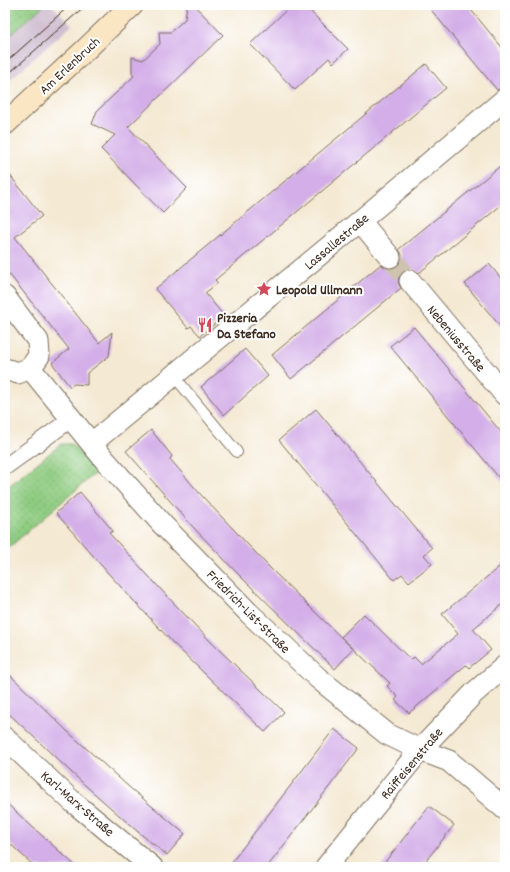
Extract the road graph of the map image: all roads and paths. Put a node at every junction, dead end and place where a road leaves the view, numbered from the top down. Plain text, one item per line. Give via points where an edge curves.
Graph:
1 (132, 5) edge
2 (505, 99) edge
3 (5, 124) edge
4 (360, 221) junction
5 (390, 257) tunnel mouth
6 (410, 280) tunnel mouth
7 (5, 296) edge
8 (30, 368) junction
9 (5, 369) edge
10 (174, 376) junction
11 (505, 395) edge
12 (71, 419) junction
13 (92, 443) junction
14 (237, 452) dead end
15 (5, 467) edge
16 (505, 666) edge
17 (5, 738) edge
18 (420, 750) junction
19 (505, 809) edge
20 (152, 867) edge
21 (326, 867) edge

1 - 3 main road, Am Erlenbruch
2 - 4 street, Lassallestraße
4 - 5 street
4 - 10 street, Lassallestraße
6 - 11 street, Nebeniusstraße
7 - 8 street via 38,341 39,356
8 - 9 street via 18,373
8 - 12 street, Friedrich-List-Straße
10 - 13 street, Lassallestraße
10 - 14 lane
12 - 13 street, Friedrich-List-Straße
12 - 15 street
13 - 18 street, Friedrich-List-Straße via 163,525 249,613 318,678 387,734
16 - 18 street, Raiffeisenstraße via 474,693
17 - 20 street, Karl-Marx-Straße via 74,802
18 - 19 street, Friedrich-List-Straße via 449,761
18 - 21 street, Raiffeisenstraße

